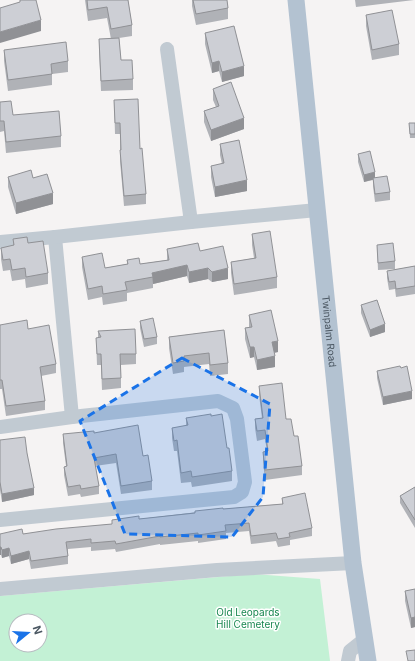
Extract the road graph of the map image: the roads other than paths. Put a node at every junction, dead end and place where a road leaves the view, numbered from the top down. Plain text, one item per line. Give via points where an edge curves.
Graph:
1 (296, 0) edge
2 (166, 49) dead end
3 (317, 210) junction
4 (191, 222) junction
5 (55, 237) junction
6 (0, 242) edge
7 (72, 417) junction
8 (0, 427) edge
9 (0, 520) edge
10 (353, 563) junction
11 (0, 589) edge
12 (365, 639) junction
13 (348, 661) edge
14 (368, 661) edge

1 - 3 main road, Twinpalm Road
2 - 4 street
3 - 4 street
3 - 10 main road, Twinpalm Road
4 - 5 street
5 - 6 street
5 - 7 street
7 - 8 street
7 - 9 street via 218,401 233,408 237,419 245,482 242,492 234,497
10 - 11 street via 217,570
10 - 12 main road, Twinpalm Road
12 - 13 street via 350,651
12 - 14 main road, Twinpalm Road

